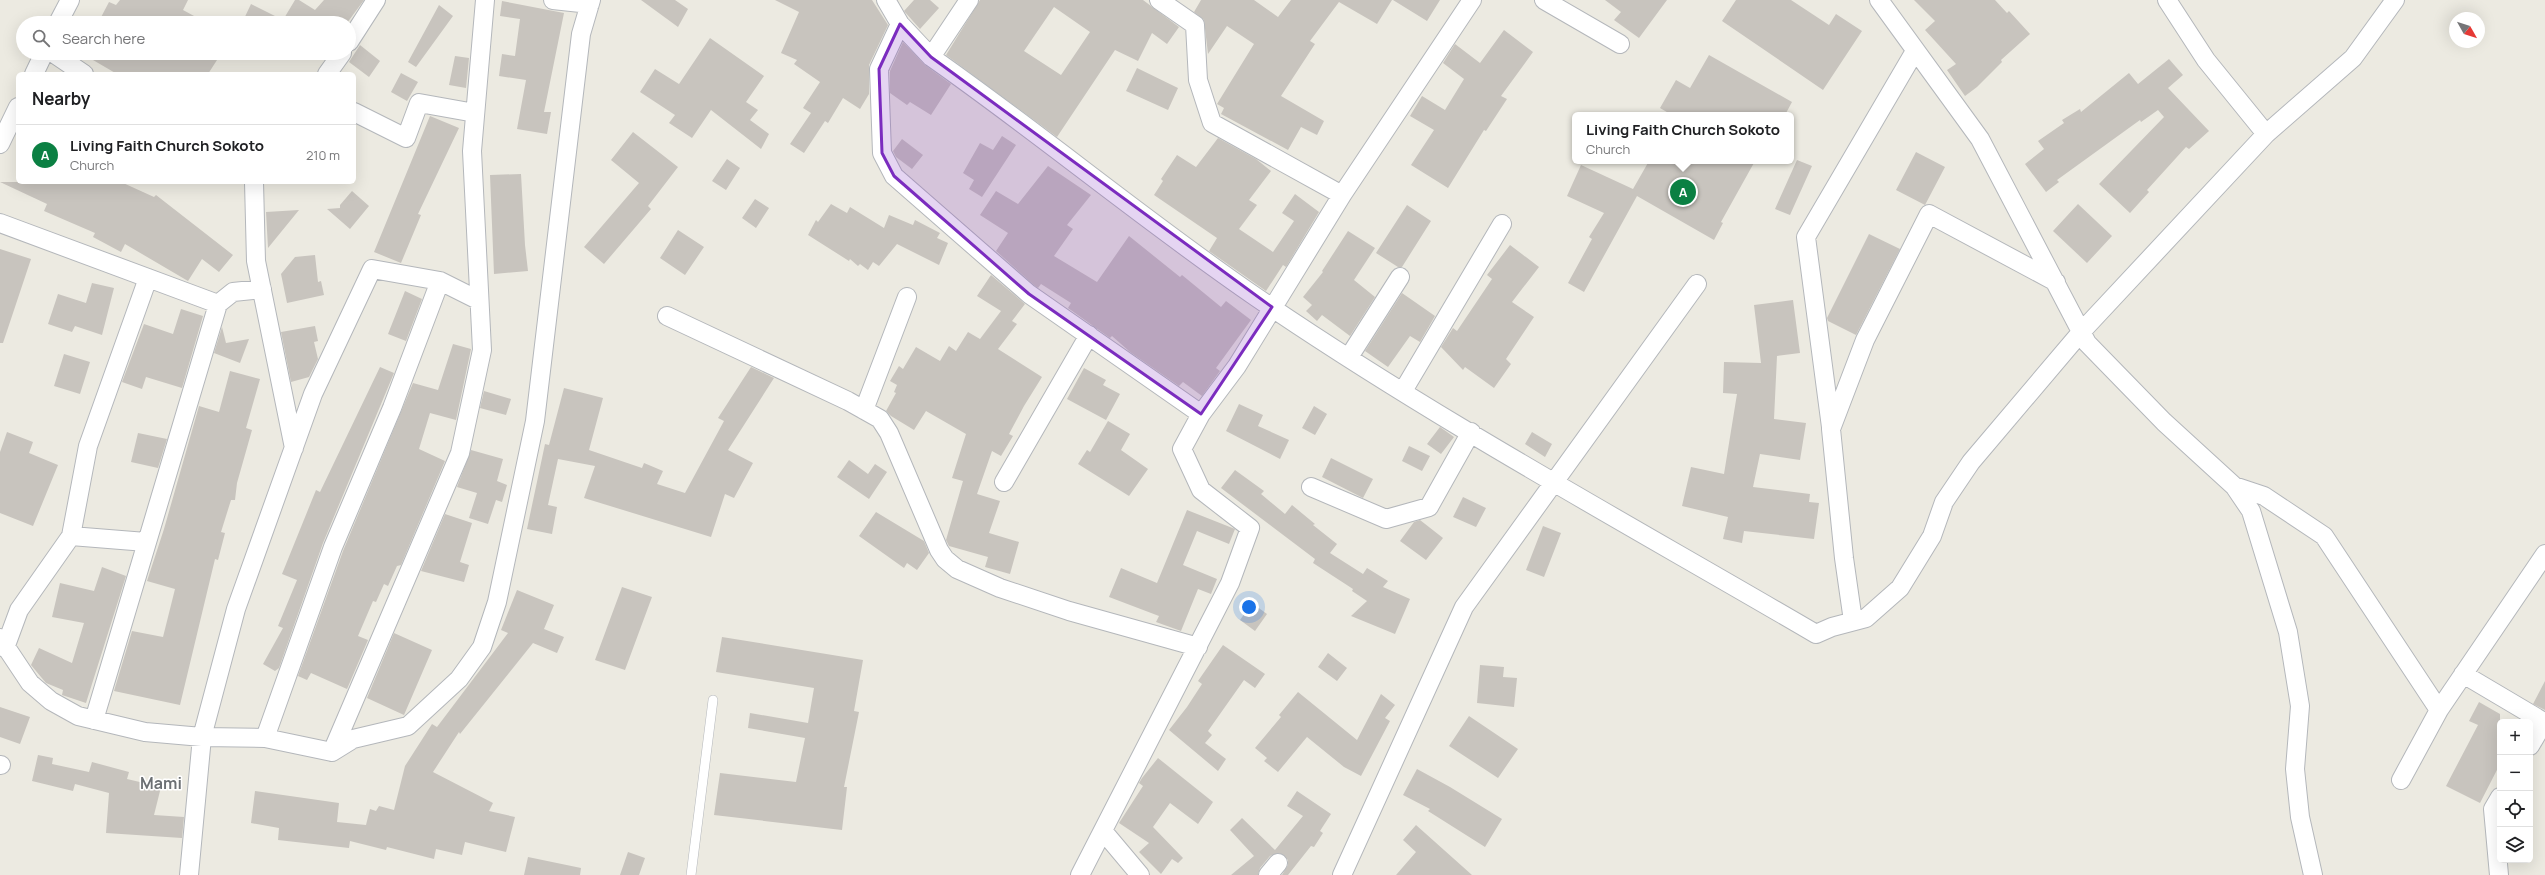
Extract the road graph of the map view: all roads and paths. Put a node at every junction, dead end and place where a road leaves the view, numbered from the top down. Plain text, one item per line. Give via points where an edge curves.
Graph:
1 (70, 0) edge
2 (376, 0) edge
3 (485, 0) edge
4 (553, 0) edge
5 (886, 0) edge
6 (969, 0) edge
7 (1159, 0) edge
8 (1472, 0) edge
9 (1544, 0) edge
10 (1879, 0) edge
11 (2167, 0) edge
12 (2396, 0) edge
13 (590, 2) edge
14 (62, 16) edge
15 (900, 24) junction
16 (356, 31) edge
17 (1620, 44) dead end
18 (1915, 50) junction
19 (931, 57) junction
20 (41, 60) edge
21 (63, 60) edge
22 (337, 60) edge
23 (35, 72) edge
24 (81, 72) edge
25 (328, 72) edge
26 (16, 111) edge
27 (356, 113) edge
28 (475, 113) junction
29 (2266, 134) junction
30 (0, 144) edge
31 (254, 184) edge
32 (1342, 195) junction
33 (0, 223) edge
34 (1502, 224) dead end
35 (1400, 277) dead end
36 (148, 278) junction
37 (440, 281) junction
38 (2056, 282) junction
39 (1697, 284) dead end
40 (262, 289) junction
41 (907, 297) dead end
42 (478, 300) junction
43 (218, 304) junction
44 (1272, 307) junction
45 (667, 316) dead end
46 (2082, 331) junction
47 (1089, 335) junction
48 (1349, 357) junction
49 (1403, 391) junction
50 (864, 410) junction
51 (1200, 414) junction
52 (1832, 429) junction
53 (1471, 432) junction
54 (294, 448) junction
55 (1004, 482) dead end
56 (1554, 483) junction
57 (2234, 486) junction
58 (1311, 487) dead end
59 (70, 536) junction
60 (146, 542) junction
61 (2545, 554) edge
62 (1853, 621) junction
63 (3, 643) edge
64 (1198, 647) junction
65 (2463, 674) junction
66 (713, 700) dead end
67 (2439, 710) junction
68 (94, 720) junction
69 (202, 737) junction
70 (265, 738) junction
71 (2533, 741) edge
72 (332, 752) junction
73 (2401, 780) dead end
74 (2497, 801) edge
75 (1103, 831) junction
76 (189, 875) edge
77 (691, 875) edge
78 (1080, 875) edge
79 (1140, 875) edge
80 (1342, 875) edge
81 (2313, 875) edge
82 (2499, 875) edge

1 - 14 street
2 - 16 street
3 - 28 street
4 - 13 street
5 - 15 street
6 - 19 street
7 - 32 street via 1195,25 1198,80 1212,123
8 - 32 street
9 - 17 street
10 - 18 street
11 - 29 street via 2206,60
12 - 29 street via 2353,58
13 - 72 street via 581,34 535,421 497,602 482,648 459,679 408,726 353,739
15 - 19 street
15 - 47 street via 880,69 882,153 894,176 1029,294
18 - 38 street via 1980,139
18 - 52 street via 1806,236
19 - 44 street
20 - 23 street
21 - 24 street
22 - 25 street
26 - 30 street
27 - 28 street via 406,138 419,103
28 - 42 street via 472,151
29 - 46 street
31 - 40 street via 256,261
32 - 44 street
33 - 36 street
34 - 49 street
35 - 48 street
36 - 43 street
36 - 59 street via 88,446
37 - 42 street
37 - 54 street via 372,269 314,394
37 - 70 street via 392,408 333,547
38 - 46 street
38 - 52 street via 1929,214 1864,340
39 - 56 street
40 - 43 street via 233,292
40 - 54 street
41 - 50 street
42 - 72 street via 482,350 460,453
43 - 60 street
44 - 48 street
44 - 51 street via 1237,366
45 - 50 street
46 - 57 street via 2088,343 2110,368
46 - 62 street via 1972,462 1944,502 1932,536 1900,588 1866,618
47 - 51 street
47 - 55 street
48 - 49 street
49 - 53 street
50 - 64 street via 880,419 890,433 939,550 957,569 1000,588 1069,611
51 - 64 street via 1182,449 1201,490 1250,528 1230,583
52 - 62 street via 1844,558
53 - 56 street
53 - 58 street via 1429,507 1386,518
54 - 69 street via 236,609
56 - 62 street via 1816,634
56 - 80 street via 1464,608
57 - 67 street via 2264,496 2324,536
57 - 81 street via 2252,511 2288,632 2300,706 2295,769 2300,817
59 - 60 street
59 - 63 street via 19,610
60 - 68 street
61 - 65 street
63 - 68 street via 30,683 51,701 78,716
64 - 75 street
65 - 67 street
65 - 71 street via 2544,722
66 - 77 lane
67 - 73 street
68 - 69 street via 145,732
69 - 70 street
69 - 76 street
70 - 72 street
74 - 82 street via 2493,808
75 - 78 street
75 - 79 street

